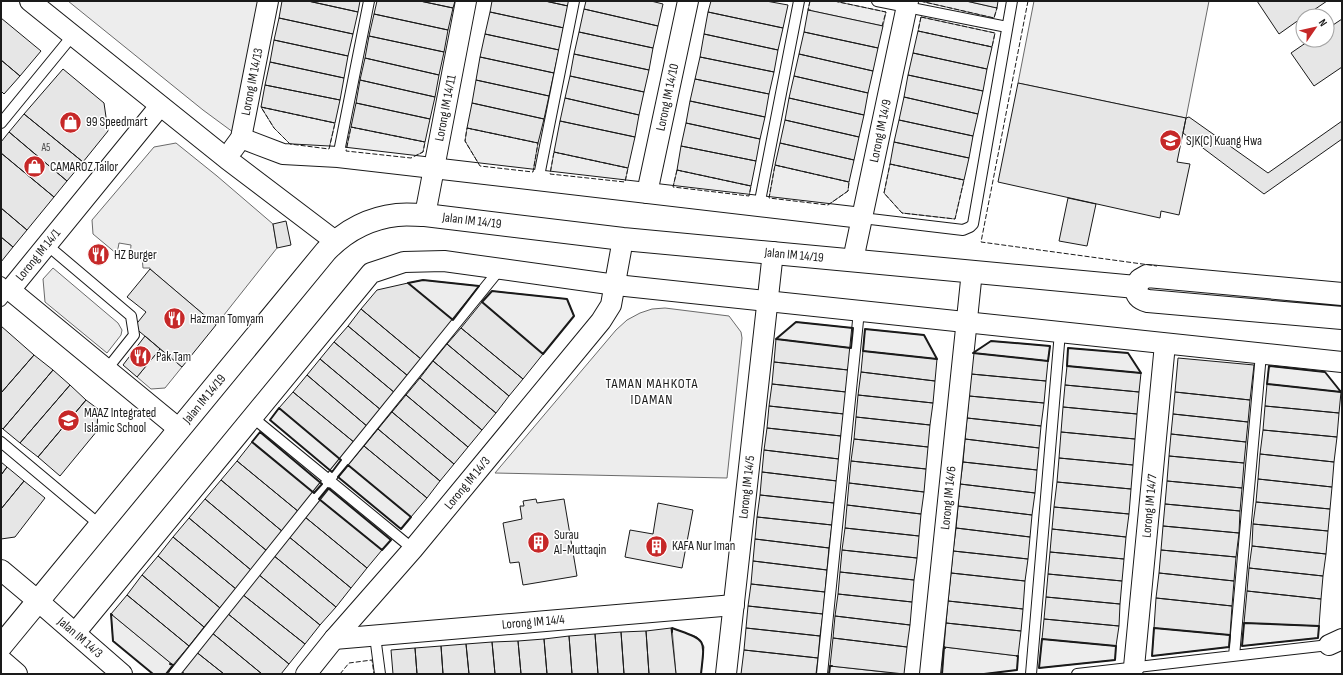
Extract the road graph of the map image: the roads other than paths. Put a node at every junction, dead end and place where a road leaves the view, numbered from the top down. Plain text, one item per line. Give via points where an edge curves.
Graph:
1 (30, 1) edge
2 (268, 1) edge
3 (369, 1) edge
4 (466, 1) edge
5 (574, 1) edge
6 (688, 1) edge
7 (799, 1) edge
8 (877, 1) edge
9 (1012, 1) edge
10 (907, 4) edge
11 (1007, 27) junction
12 (73, 35) junction
13 (160, 106) junction
14 (1, 123) edge
15 (241, 138) junction
16 (338, 157) junction
17 (226, 159) junction
18 (434, 169) junction
19 (538, 181) junction
20 (647, 193) junction
21 (759, 206) junction
22 (425, 215) junction
23 (862, 218) junction
24 (623, 239) junction
25 (335, 241) junction
26 (47, 245) junction
27 (773, 252) junction
28 (853, 260) junction
29 (500, 269) junction
30 (972, 271) junction
31 (616, 285) junction
32 (1136, 287) junction
33 (4, 291) edge
34 (1342, 294) edge
35 (767, 301) junction
36 (859, 311) junction
37 (1342, 318) edge
38 (966, 322) junction
39 (1060, 332) junction
40 (1164, 344) junction
41 (1261, 354) junction
42 (1338, 361) edge
43 (107, 369) junction
44 (252, 417) junction
45 (179, 429) junction
46 (1, 442) edge
47 (329, 480) junction
48 (100, 525) junction
49 (413, 549) junction
50 (1, 570) edge
51 (38, 601) junction
52 (734, 606) junction
53 (75, 633) junction
54 (375, 636) junction
55 (334, 639) junction
56 (1336, 642) edge
57 (1, 646) edge
58 (1234, 656) junction
59 (1, 661) edge
60 (1134, 667) junction
61 (16, 674) edge
62 (122, 674) edge
63 (174, 674) edge
64 (306, 674) edge
65 (380, 674) edge
66 (726, 674) edge
67 (822, 674) edge
68 (930, 674) edge
69 (1031, 674) edge
70 (1077, 674) edge

1 - 12 street
2 - 15 street, Lorong IM 14/13
3 - 16 lane
4 - 18 street, Lorong IM 14/11
5 - 19 lane
6 - 20 street, Lorong IM 14/10
7 - 21 lane
8 - 10 lane
9 - 11 lane
10 - 11 lane
10 - 23 street, Lorong IM 14/9
11 - 23 lane via 973,224 963,230
12 - 13 street
12 - 14 lane
13 - 17 street
13 - 26 street, Lorong IM 14/1
15 - 16 street via 283,154
15 - 17 street, Lorong IM 14/13
16 - 18 street
17 - 25 street
18 - 19 street
18 - 22 street, Lorong IM 14/11
19 - 20 street
20 - 21 street
21 - 23 street
22 - 24 street, Jalan IM 14/19
22 - 25 street, Jalan IM 14/19 via 387,217 356,228
23 - 28 street, Lorong IM 14/9
24 - 27 street, Jalan IM 14/19
24 - 31 street
25 - 45 street, Jalan IM 14/19
26 - 33 street, Lorong IM 14/1
26 - 43 lane via 131,316 134,335
27 - 28 street, Jalan IM 14/19
27 - 35 street, Lorong IM 14/5
28 - 30 street, Jalan IM 14/19
29 - 31 street
29 - 44 street via 444,262 404,262 371,273
29 - 47 lane
30 - 32 street, Jalan IM 14/19
30 - 38 street, Lorong IM 14/6
31 - 35 street
31 - 49 street, Lorong IM 14/3 via 612,305 591,334
32 - 34 street via 1140,280 1147,276
32 - 37 street via 1140,298 1148,301
33 - 43 street, Lorong IM 14/1
35 - 36 street
35 - 52 street, Lorong IM 14/5
36 - 38 street
36 - 67 lane
38 - 39 street
38 - 68 street, Lorong IM 14/6
39 - 40 street
39 - 69 lane
40 - 41 street
40 - 60 street, Lorong IM 14/7
41 - 42 street
41 - 58 lane
43 - 45 street, Lorong IM 14/1
44 - 47 lane
44 - 53 street
45 - 48 street, Jalan IM 14/19
46 - 48 lane
47 - 49 lane
47 - 63 lane
48 - 51 street, Jalan IM 14/19
49 - 55 street, Lorong IM 14/3
50 - 51 street, Jalan IM 14/3
51 - 53 street, Jalan IM 14/3
51 - 57 street, Jalan IM 14/19
52 - 54 street, Lorong IM 14/4
52 - 66 street, Lorong IM 14/5
53 - 62 street, Jalan IM 14/3
54 - 55 street, Lorong IM 14/4
54 - 65 lane
55 - 64 street, Lorong IM 14/3
56 - 58 lane
58 - 60 lane
59 - 61 street
60 - 70 lane

